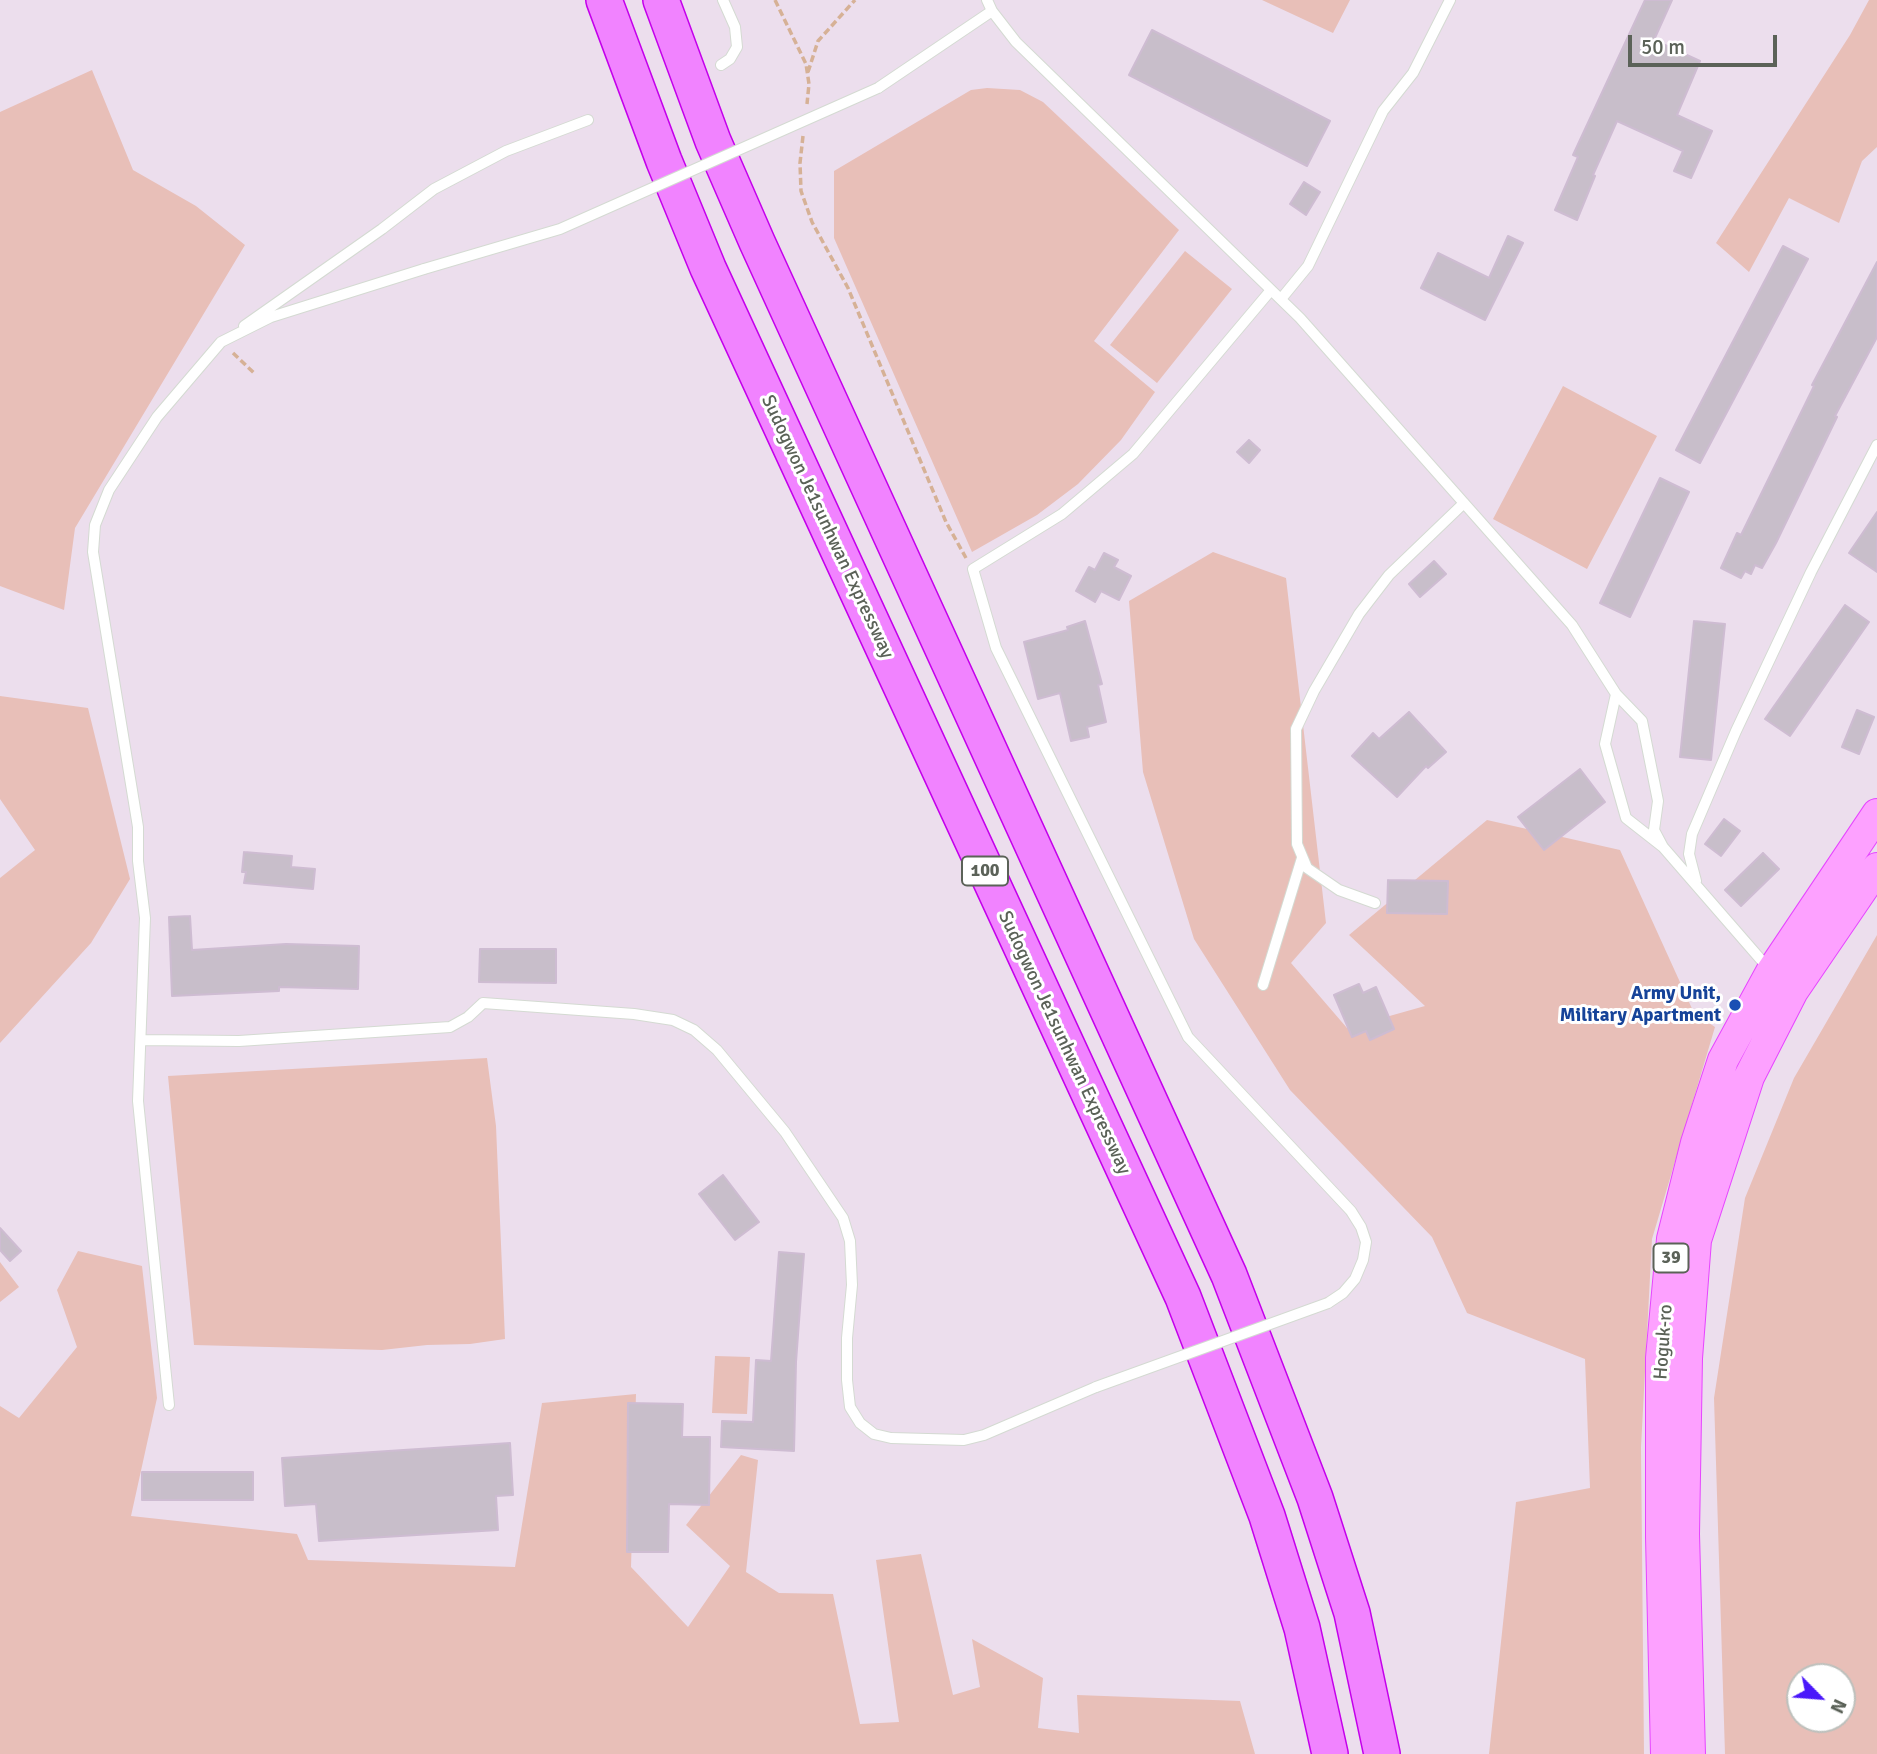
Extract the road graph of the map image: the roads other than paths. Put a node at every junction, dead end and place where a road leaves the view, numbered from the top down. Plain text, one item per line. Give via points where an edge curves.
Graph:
1 (604, 0) edge
2 (661, 0) edge
3 (723, 0) edge
4 (987, 0) edge
5 (1450, 0) edge
6 (992, 11) junction
7 (721, 65) dead end
8 (588, 120) dead end
9 (1271, 290) junction
10 (1281, 299) junction
11 (221, 342) junction
12 (1877, 445) edge
13 (1464, 503) junction
14 (1616, 694) junction
15 (1877, 814) edge
16 (1663, 848) junction
17 (1302, 857) junction
18 (1877, 868) edge
19 (1699, 888) junction
20 (1375, 903) dead end
21 (1782, 981) junction
22 (1264, 985) dead end
23 (141, 1040) junction
24 (169, 1405) dead end
25 (1330, 1754) edge
26 (1382, 1754) edge
27 (1666, 1754) edge
28 (1690, 1754) edge

1 - 25 highway, Sudogwon Je1sunhwan Expressway / 100 via 708,268 1183,1297 1267,1516 1302,1628
2 - 26 highway, 100 via 713,141 757,242 1229,1275 1315,1498 1348,1601
3 - 7 lane via 735,27 737,47
4 - 6 lane
5 - 10 lane via 1413,73 1383,111 1308,266
6 - 9 lane via 1016,42
6 - 11 lane, bridge via 878,88 560,229 271,317
8 - 11 lane via 506,151 434,189
9 - 10 lane
9 - 23 lane, bridge via 1133,454 1062,514 972,569 996,648 1188,1037 1351,1210 1361,1227 1366,1242 1363,1260 1343,1293 1328,1303 1096,1387 984,1435 964,1440 891,1438 874,1434 850,1407 847,1338 852,1285 850,1241 843,1218 786,1132 717,1050 694,1030 673,1020 634,1014 483,1003 450,1027 239,1041
10 - 13 lane
11 - 23 lane via 157,417 109,490 95,525 93,552 138,827 145,918
12 - 19 lane via 1811,572 1692,834 1689,854
13 - 14 lane via 1572,625
13 - 17 lane via 1389,575 1359,614 1296,729 1297,844
14 - 16 lane via 1642,721 1658,800 1654,830
14 - 16 lane via 1605,744 1626,818
15 - 21 main road, Hoguk-ro / 39
16 - 19 lane
17 - 20 lane via 1307,868 1339,890
17 - 22 lane
18 - 21 main road, Hoguk-ro / 39
19 - 21 lane
21 - 27 main road, Hoguk-ro / 39 via 1723,1060 1672,1239 1661,1358
21 - 28 main road, Hoguk-ro / 39 via 1696,1240 1687,1357 1684,1534
23 - 24 lane via 138,1101

